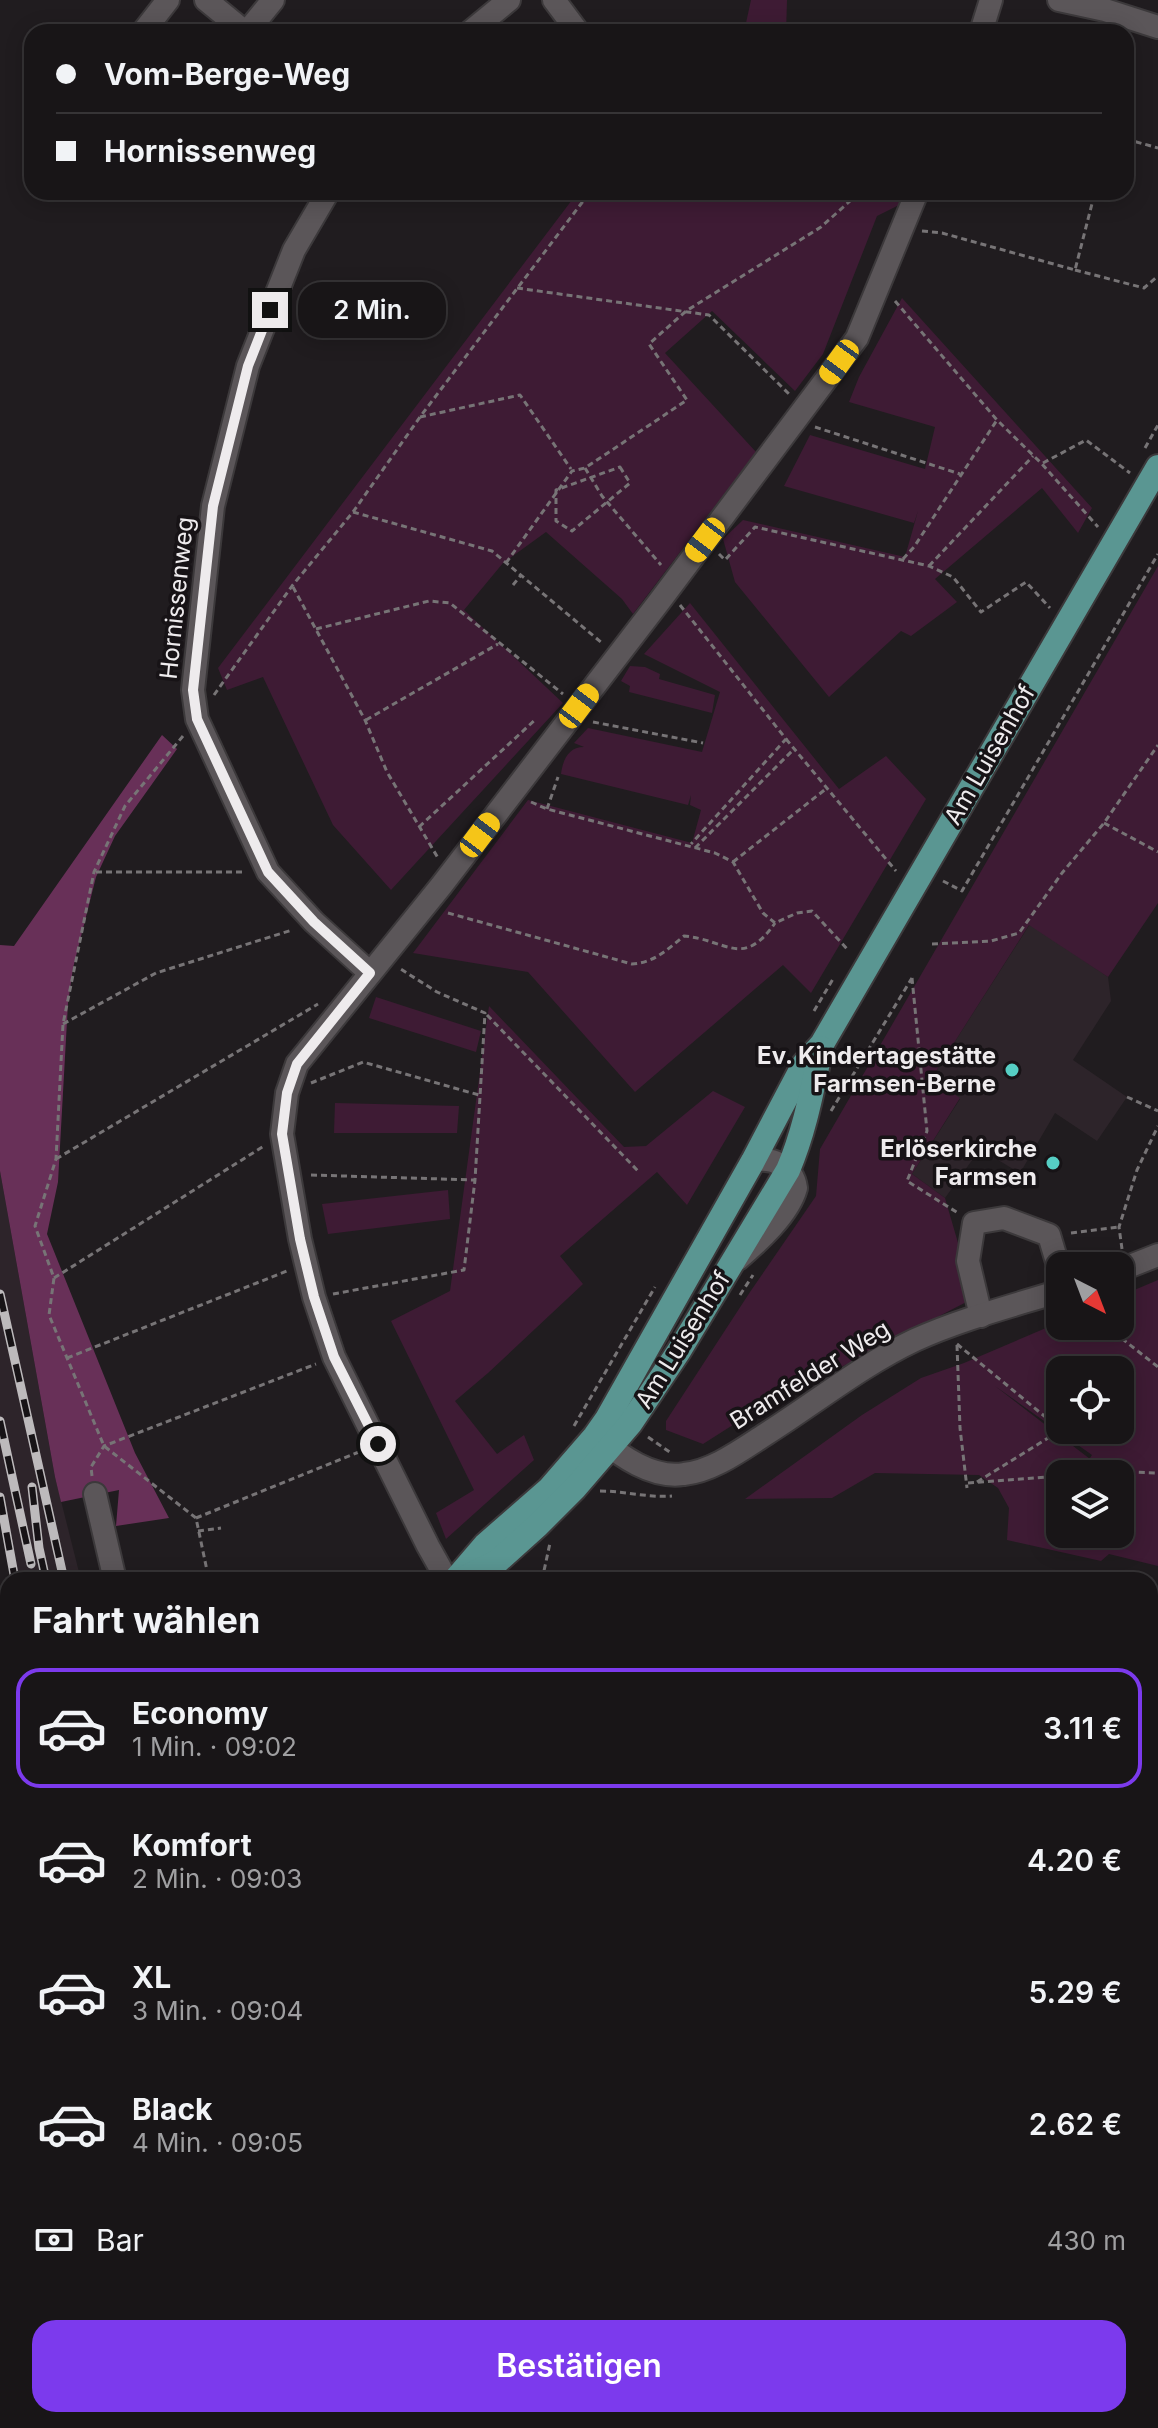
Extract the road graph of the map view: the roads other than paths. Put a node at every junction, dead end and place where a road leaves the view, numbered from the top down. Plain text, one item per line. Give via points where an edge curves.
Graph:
1 (168, 0) edge
2 (206, 0) edge
3 (273, 0) edge
4 (509, 0) edge
5 (554, 0) edge
6 (991, 0) edge
7 (1059, 0) edge
8 (149, 24) edge
9 (236, 24) edge
10 (253, 24) edge
11 (480, 24) edge
12 (572, 24) edge
13 (984, 24) edge
14 (1158, 27) edge
15 (323, 200) edge
16 (914, 200) edge
17 (1158, 467) edge
18 (377, 965) junction
19 (822, 1044) junction
20 (753, 1161) junction
21 (788, 1170) junction
22 (1054, 1252) edge
23 (1158, 1255) edge
24 (1134, 1265) edge
25 (1046, 1295) edge
26 (981, 1316) junction
27 (603, 1442) junction
28 (95, 1494) dead end
29 (113, 1572) edge
30 (443, 1572) edge
31 (462, 1572) edge
32 (477, 1572) edge

1 - 8 street
2 - 9 street
3 - 10 street
4 - 11 street
5 - 12 street
6 - 13 street
7 - 14 street
15 - 18 street, Hornissenweg via 294,250 248,366 213,506 193,690 197,719 268,872 314,922
16 - 18 street via 857,338
17 - 19 main road, Am Luisenhof
18 - 30 street via 297,1064 282,1134 305,1264 334,1357
19 - 20 main road, Am Luisenhof via 804,1064
19 - 21 main road, Am Luisenhof via 800,1142
20 - 21 street via 767,1159
20 - 27 main road, Am Luisenhof via 618,1400
21 - 27 main road, Am Luisenhof via 651,1394
22 - 26 street via 1049,1235 1004,1218 974,1223 968,1261
23 - 24 street
25 - 26 street, Bramfelder Weg
26 - 27 street, Bramfelder Weg via 916,1340 696,1472 647,1469
27 - 31 main road, Am Luisenhof via 485,1545
27 - 32 main road, Am Luisenhof via 562,1501 498,1561
28 - 29 street

